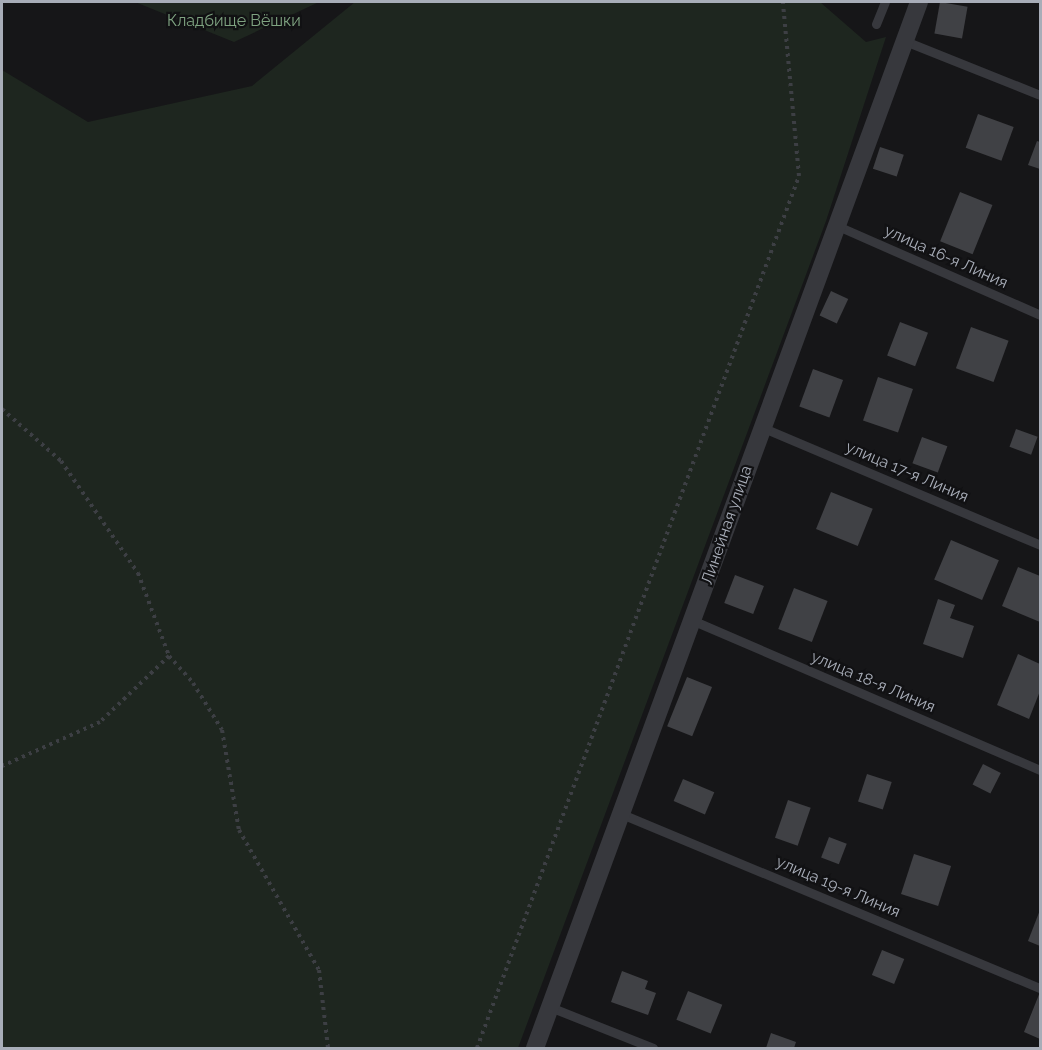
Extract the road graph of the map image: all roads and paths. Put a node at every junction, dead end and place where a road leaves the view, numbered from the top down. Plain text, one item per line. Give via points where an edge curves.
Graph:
1 (783, 2) edge
2 (885, 2) edge
3 (919, 2) edge
4 (876, 24) dead end
5 (905, 41) junction
6 (1041, 95) edge
7 (840, 227) junction
8 (1041, 315) edge
9 (2, 409) edge
10 (761, 427) junction
11 (1041, 545) edge
12 (694, 621) junction
13 (169, 656) junction
14 (2, 766) edge
15 (1041, 770) edge
16 (624, 815) junction
17 (1041, 988) edge
18 (550, 1007) junction
19 (328, 1048) edge
20 (477, 1048) edge
21 (535, 1048) edge
22 (653, 1048) edge

1 - 20 path via 799,176
2 - 4 lane
3 - 5 street, Линейная улица
5 - 6 lane
5 - 7 street, Линейная улица
7 - 8 lane, улица 16-я Линия
7 - 10 street, Линейная улица
9 - 13 path via 61,461 138,573
10 - 11 lane, улица 17-я Линия
10 - 12 street, Линейная улица
12 - 15 lane, улица 18-я Линия
12 - 16 street, Линейная улица
13 - 14 path via 99,723
13 - 19 path via 193,683 222,730 239,830 319,970
16 - 17 lane, улица 19-я Линия
16 - 18 street, Линейная улица
18 - 21 street, Линейная улица
18 - 22 lane

